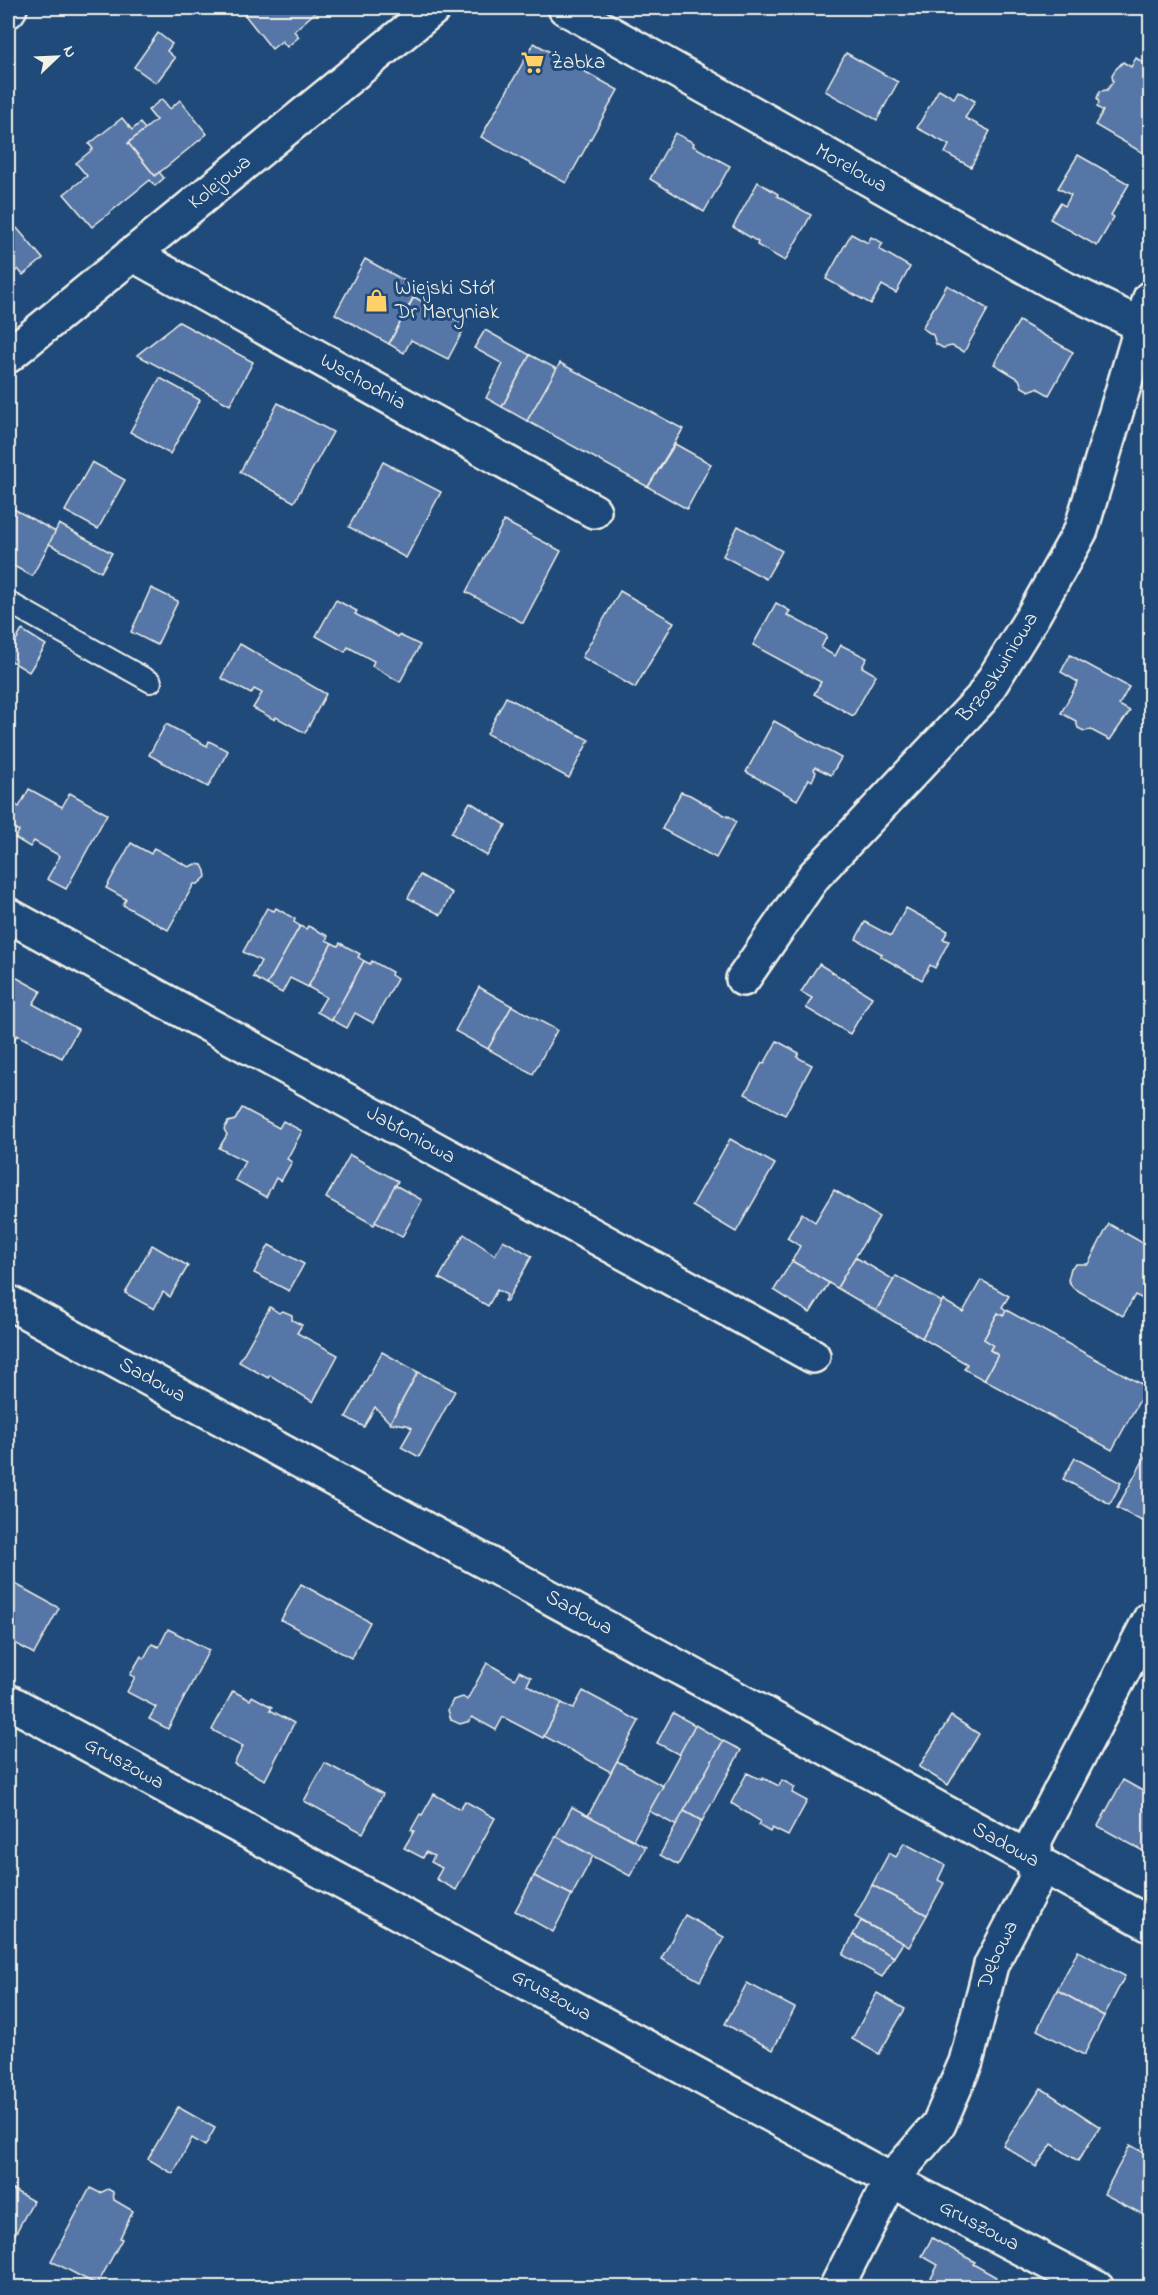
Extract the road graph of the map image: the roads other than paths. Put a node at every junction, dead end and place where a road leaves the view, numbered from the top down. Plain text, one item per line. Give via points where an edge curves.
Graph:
1 (434, 8) edge
2 (565, 8) edge
3 (132, 254) junction
4 (1146, 311) edge
5 (8, 356) edge
6 (594, 511) dead end
7 (8, 602) edge
8 (151, 682) dead end
9 (8, 915) edge
10 (743, 979) dead end
11 (8, 1302) edge
12 (813, 1356) dead end
13 (1150, 1619) edge
14 (8, 1701) edge
15 (1034, 1859) junction
16 (1150, 1924) edge
17 (891, 2180) junction
18 (836, 2288) edge
19 (1096, 2288) edge

1 - 3 street, Kolejowa
2 - 4 street, Morelowa via 1056,284
3 - 5 street, Kolejowa
3 - 6 street, Wschodnia
4 - 10 street, Brzoskwiniowa via 1081,530 1034,614 982,698 814,876
7 - 8 lane
9 - 12 street, Jabłoniowa
11 - 15 street, Sadowa
13 - 15 street, Dębowa via 1035,1840
14 - 17 street, Gruszowa
15 - 16 street, Sadowa
15 - 17 street, Dębowa via 1035,1881 991,1965 966,2061 939,2124
17 - 18 street, Dębowa
17 - 19 street, Gruszowa

